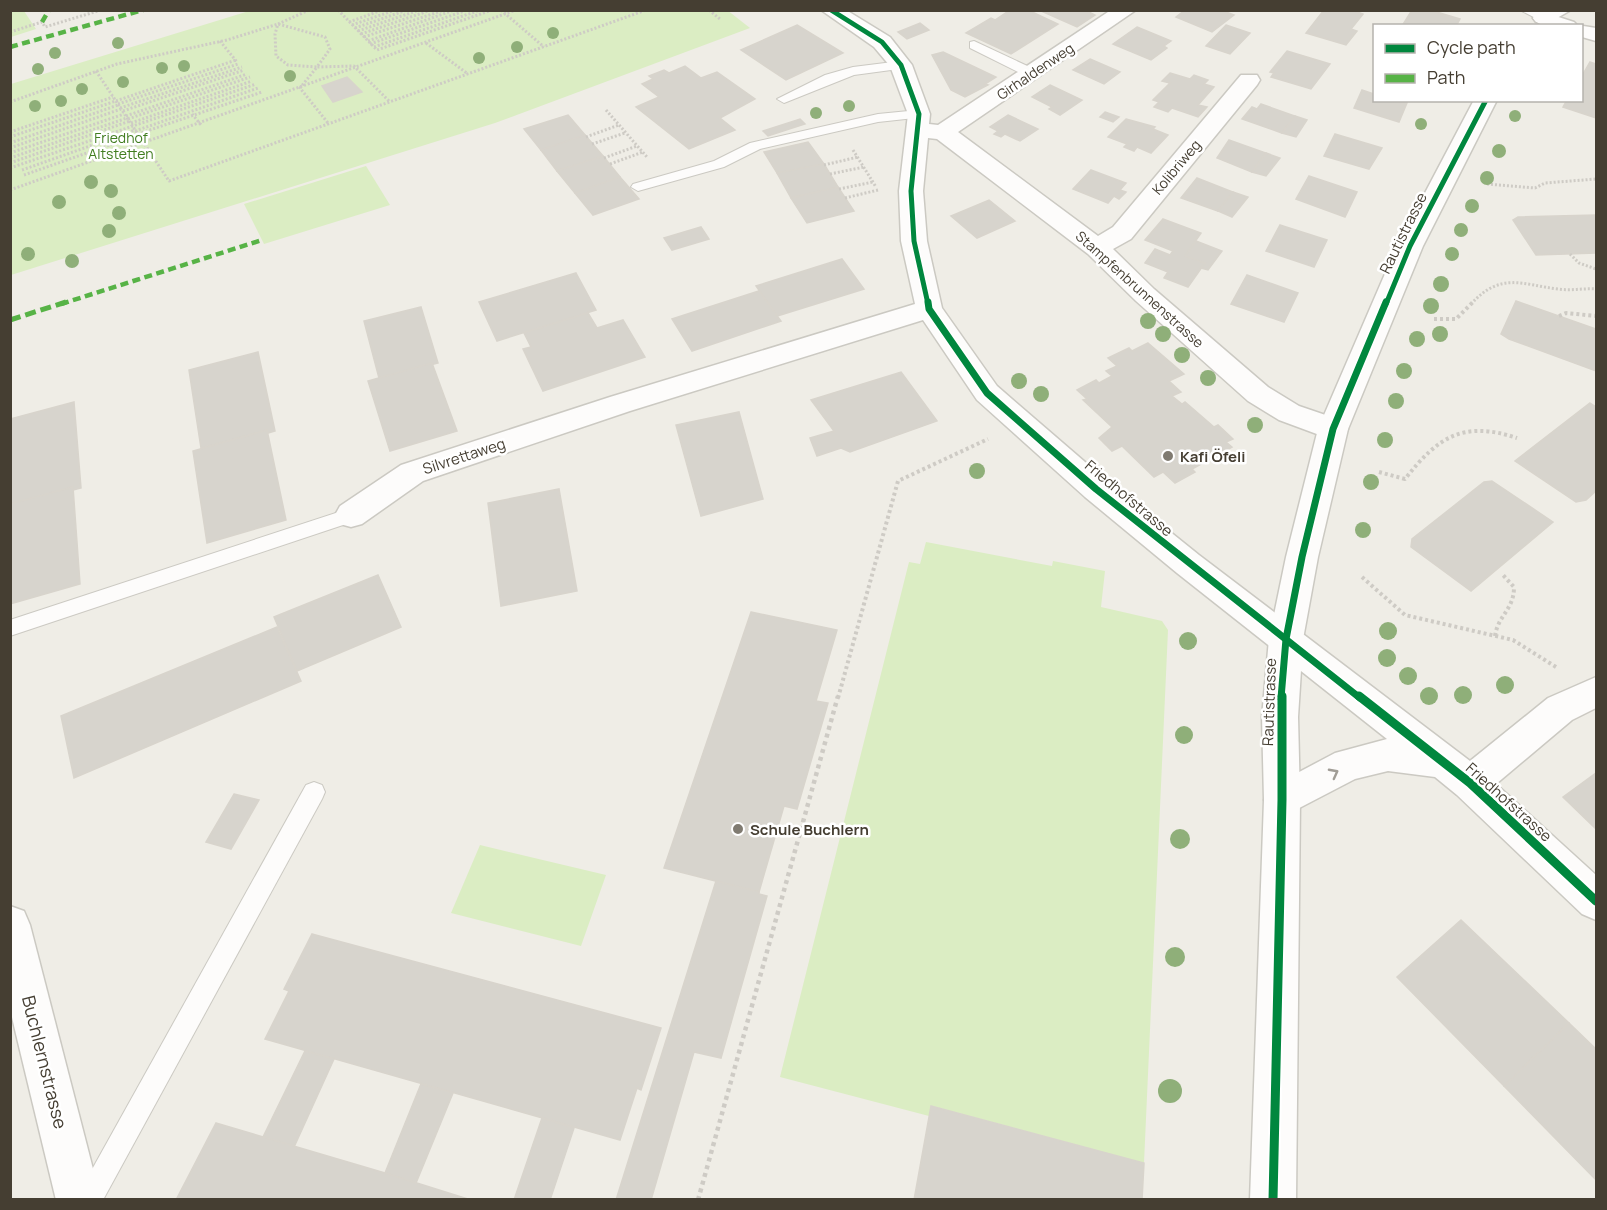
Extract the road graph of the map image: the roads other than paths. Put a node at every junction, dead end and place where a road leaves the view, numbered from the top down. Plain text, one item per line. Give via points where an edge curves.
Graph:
1 (831, 10) edge
2 (1126, 10) edge
3 (1542, 15) edge
4 (1562, 24) edge
5 (974, 45) dead end
6 (901, 65) junction
7 (1032, 73) junction
8 (1250, 80) dead end
9 (784, 99) dead end
10 (1485, 102) edge
11 (927, 126) junction
12 (638, 187) dead end
13 (1097, 248) junction
14 (929, 309) junction
15 (1333, 429) junction
16 (351, 514) joint
17 (10, 628) edge
18 (1286, 639) junction
19 (1596, 692) edge
20 (1457, 773) junction
21 (314, 792) dead end
22 (1282, 800) junction
23 (1596, 901) edge
24 (10, 925) edge
25 (79, 1200) edge
26 (88, 1200) edge
27 (1273, 1200) edge

1 - 6 street, Friedhofstrasse via 882,42
2 - 7 street, Girhaldenweg
3 - 4 street
5 - 7 lane
6 - 9 lane via 854,71
6 - 11 street, Friedhofstrasse
7 - 11 street, Girhaldenweg
8 - 13 street, Kolibriweg via 1122,233
10 - 15 street, Rautistrasse via 1410,246
11 - 12 lane via 878,118 755,146 719,164
11 - 13 street, Stampfenbrunnenstrasse
11 - 14 street, Friedhofstrasse via 911,191 914,240
13 - 15 street, Stampfenbrunnenstrasse via 1258,394 1290,413
14 - 16 street, Silvrettaweg via 412,473
14 - 18 street, Friedhofstrasse via 987,393 1096,489
15 - 18 street, Rautistrasse
16 - 17 lane, Silvrettaweg
18 - 20 street, Friedhofstrasse
18 - 22 street, Rautistrasse via 1280,717
19 - 20 street via 1560,709
22 -> 20 street, Friedhofstrasse via 1348,765 1388,755
20 - 23 street, Friedhofstrasse
21 - 26 lane
22 - 27 street, Rautistrasse
24 - 25 street, Buchlernstrasse

